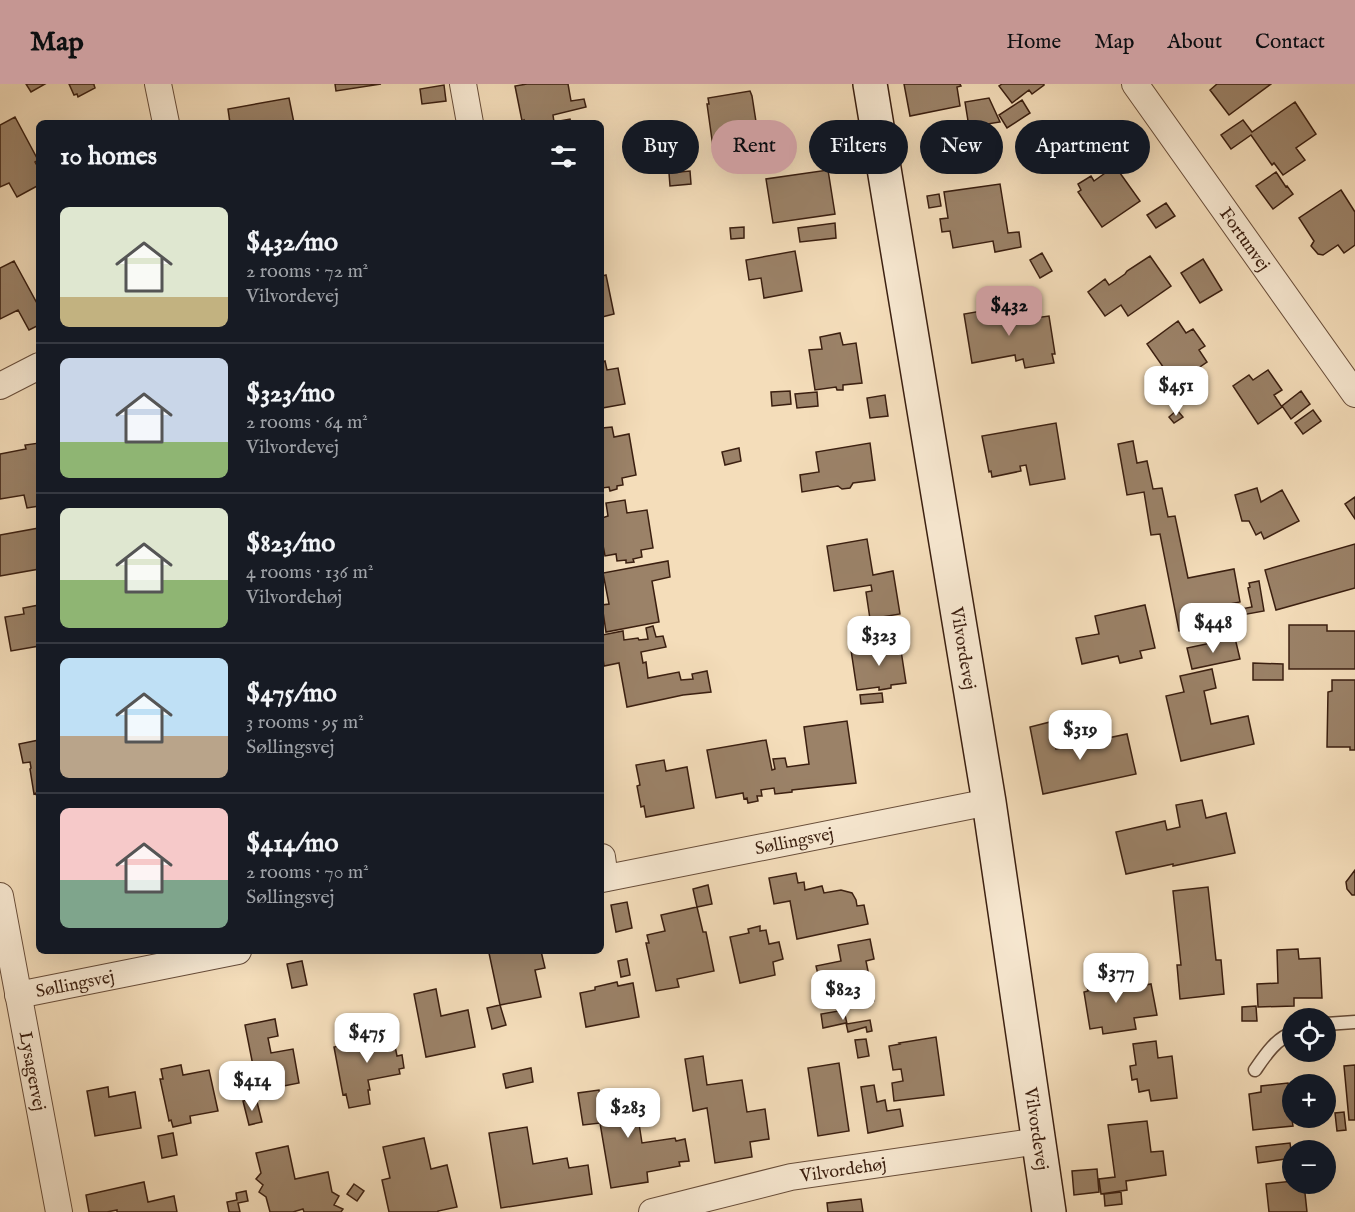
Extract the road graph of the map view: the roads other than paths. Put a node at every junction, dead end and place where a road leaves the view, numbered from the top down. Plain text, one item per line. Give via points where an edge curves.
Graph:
1 (158, 84) edge
2 (463, 84) edge
3 (870, 84) edge
4 (1135, 84) edge
5 (165, 120) edge
6 (469, 120) edge
7 (36, 368) edge
8 (0, 386) edge
9 (1355, 394) edge
10 (989, 802) junction
11 (604, 871) edge
12 (0, 896) edge
13 (223, 954) edge
14 (18, 995) junction
15 (1355, 1022) edge
16 (1336, 1023) edge
17 (1282, 1039) edge
18 (1255, 1070) dead end
19 (1039, 1141) junction
20 (59, 1212) edge
21 (652, 1212) edge
22 (1049, 1212) edge

1 - 5 street
2 - 6 street
3 - 10 street, Vilvordevej
4 - 9 street, Fortunvej
7 - 8 street
10 - 11 street, Søllingsvej
10 - 19 street, Vilvordevej
12 - 14 street, Lysagervej
13 - 14 street, Søllingsvej
14 - 20 street, Lysagervej
15 - 16 lane
17 - 18 lane
19 - 21 street, Vilvordehøj via 791,1177
19 - 22 street, Vilvordevej

